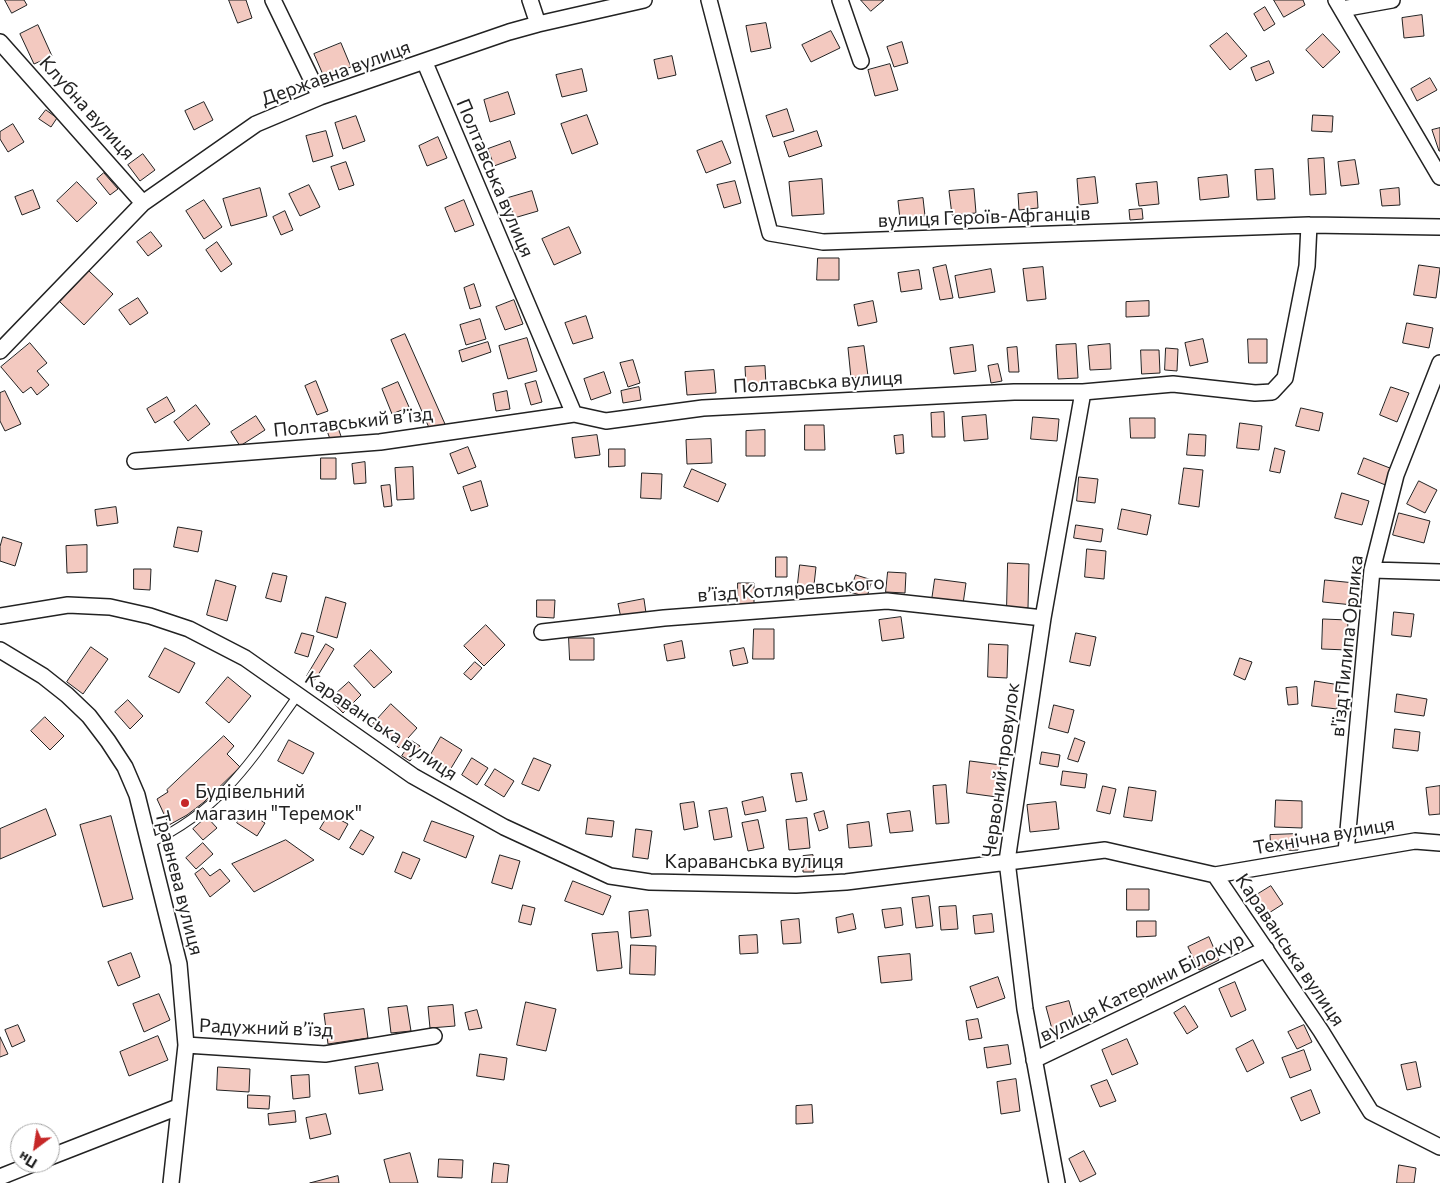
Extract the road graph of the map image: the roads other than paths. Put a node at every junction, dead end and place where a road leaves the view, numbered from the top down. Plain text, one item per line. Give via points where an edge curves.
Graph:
1 (273, 0) edge
2 (530, 0) edge
3 (644, 0) edge
4 (709, 0) edge
5 (840, 0) edge
6 (1392, 0) edge
7 (1339, 5) edge
8 (538, 24) junction
9 (0, 42) edge
10 (861, 61) dead end
11 (425, 63) junction
12 (320, 96) junction
13 (1440, 177) edge
14 (143, 203) junction
15 (1309, 225) junction
16 (1440, 227) edge
17 (0, 351) edge
18 (1440, 363) edge
19 (1083, 392) junction
20 (574, 414) junction
21 (136, 461) dead end
22 (1372, 570) junction
23 (1440, 572) edge
24 (0, 616) edge
25 (1043, 618) junction
26 (542, 632) dead end
27 (0, 650) edge
28 (298, 695) junction
29 (150, 843) junction
30 (1440, 843) edge
31 (1346, 852) junction
32 (1007, 861) junction
33 (1215, 875) junction
34 (1266, 950) junction
35 (434, 1036) dead end
36 (186, 1045) junction
37 (1034, 1060) junction
38 (178, 1107) junction
39 (1440, 1147) edge
40 (60, 1153) edge
41 (170, 1183) edge
42 (1057, 1183) edge

1 - 12 street
2 - 8 street
3 - 8 street, Державна вулиця
4 - 15 street, вулиця Героїв-Афганців via 770,233 823,242
5 - 10 street
6 - 7 street
7 - 13 street
8 - 11 street, Державна вулиця
9 - 14 street, Клубна вулиця
11 - 12 street, Державна вулиця
11 - 20 street, Полтавська вулиця
12 - 14 street, Державна вулиця via 256,124
14 - 17 street, Державна вулиця
15 - 16 street, вулиця Героїв-Афганців
15 - 19 street, Полтавська вулиця via 1307,266 1285,378 1272,392 1255,394 1173,384
18 - 22 street, в'їзд Пилипа Орлика via 1396,475
19 - 20 street, Полтавська вулиця via 1014,392 703,408 606,421
19 - 25 street, Червоний провулок
20 - 21 street, Полтавський в’їзд via 380,442
22 - 23 street
22 - 31 street, в'їзд Пилипа Орлика
24 - 28 street, Караванська вулиця via 68,605 110,607 150,616 188,629 245,658
25 - 26 street, в’їзд Котляревського via 887,600 664,618
25 - 32 street, Червоний провулок
27 - 29 street, Травнева вулиця via 43,676 89,716 124,767 137,796
28 - 29 lane via 249,763 216,801 176,830
28 - 32 street, Караванська вулиця via 413,776 504,827 610,876 650,882 812,884
29 - 36 street, Травнева вулиця via 179,964
30 - 31 street, Технічна вулиця via 1415,841
31 - 33 street, Технічна вулиця
32 - 33 street, Караванська вулиця via 1105,850
32 - 37 street, Червоний провулок
33 - 34 street, Караванська вулиця
34 - 37 street, вулиця Катерини Білокур
34 - 39 street, Караванська вулиця via 1322,1031 1371,1112
35 - 36 street, Радужний в’їзд via 325,1054
36 - 38 street, Травнева вулиця
37 - 42 street, Червоний провулок
38 - 40 street
38 - 41 street, Травнева вулиця

